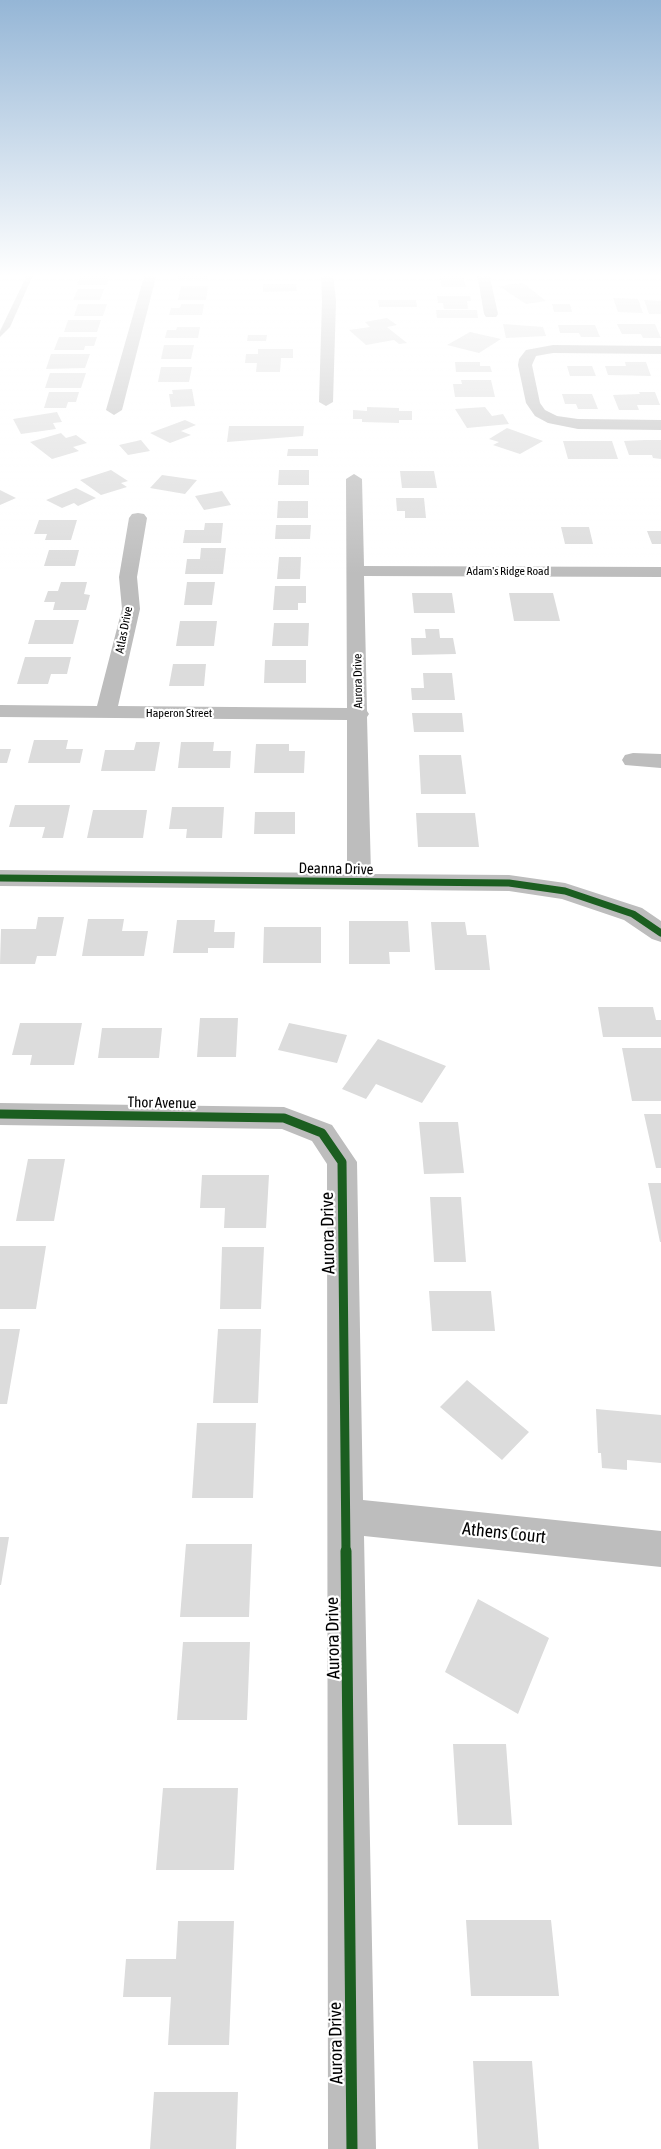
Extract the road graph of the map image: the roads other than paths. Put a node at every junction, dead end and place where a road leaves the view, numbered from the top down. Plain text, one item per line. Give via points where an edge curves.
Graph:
1 (124, 373) edge
2 (327, 373) edge
3 (527, 373) edge
4 (326, 402) dead end
5 (114, 410) dead end
6 (661, 425) edge
7 (354, 479) dead end
8 (138, 518) dead end
9 (355, 571) junction
10 (661, 572) edge
11 (0, 711) edge
12 (106, 712) junction
13 (359, 714) junction
14 (633, 760) dead end
15 (661, 761) edge
16 (0, 878) edge
17 (359, 883) junction
18 (661, 933) edge
19 (0, 1114) edge
20 (322, 1133) joint
21 (346, 1516) junction
22 (661, 1550) edge
23 (352, 2149) edge

1 - 5 street
2 - 4 street
3 - 6 street via 533,404 540,413 553,420 578,424
7 - 9 street, Aurora Drive
8 - 12 street, Atlas Drive via 128,577 131,610
9 - 10 street, Adam's Ridge Road
9 - 13 street, Aurora Drive
11 - 12 street, Haperon Street
12 - 13 street, Haperon Street
13 - 17 street, Aurora Drive
14 - 15 street
16 - 17 street, Deanna Drive
17 - 18 street, Deanna Drive via 509,884 565,890 633,914
19 - 20 street, Thor Avenue via 284,1118
20 - 21 street, Aurora Drive via 342,1162
21 - 22 street, Athens Court
21 - 23 street, Aurora Drive

